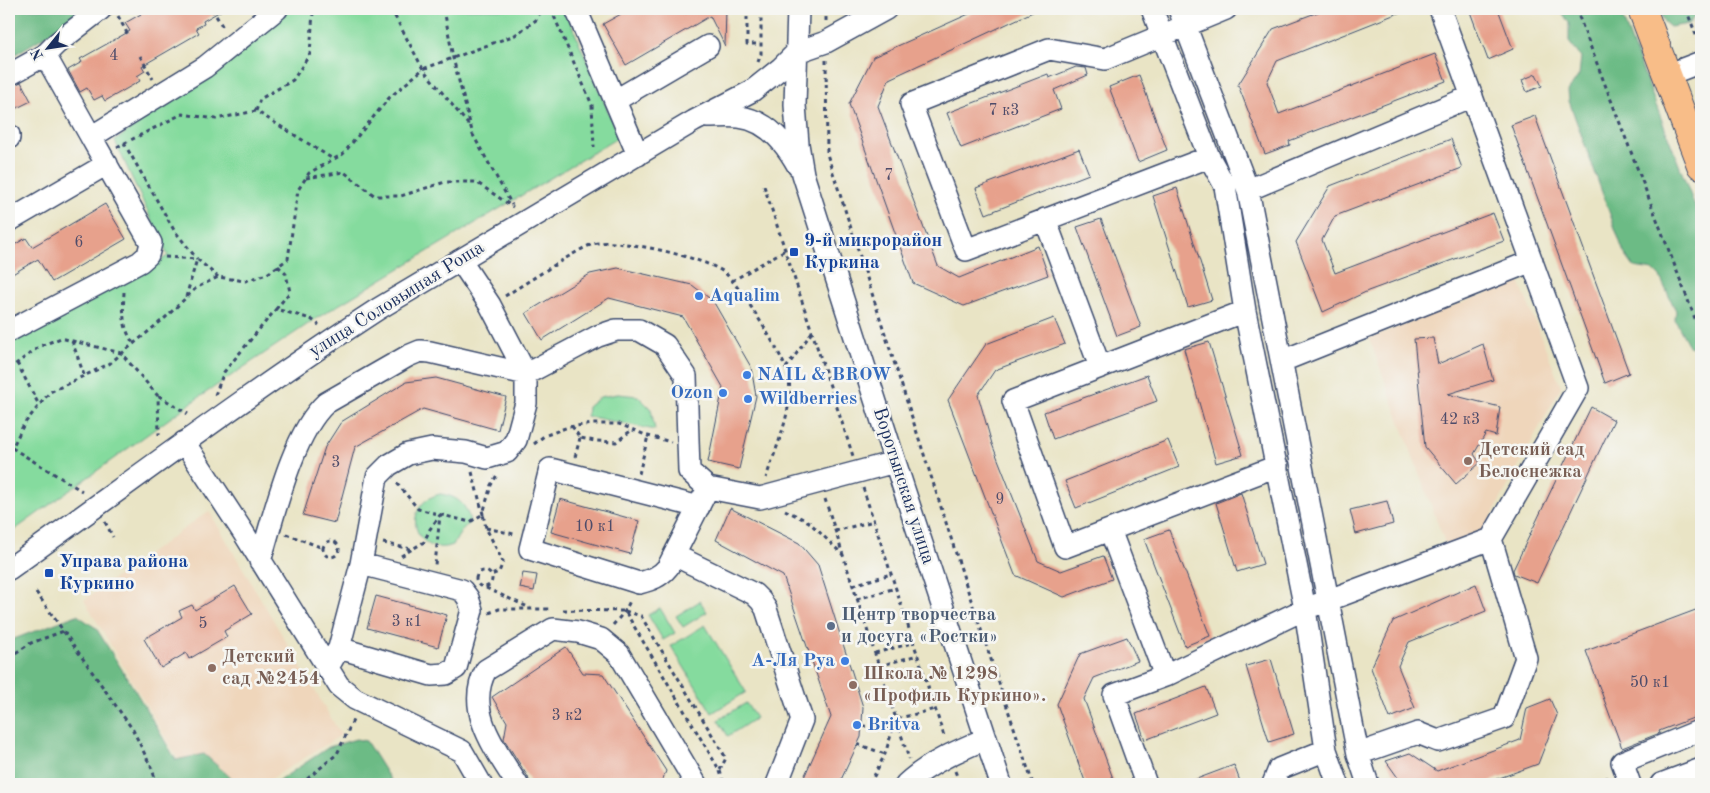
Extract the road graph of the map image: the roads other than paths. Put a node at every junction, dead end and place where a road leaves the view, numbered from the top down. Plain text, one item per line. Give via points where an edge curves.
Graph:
1 (101, 9) edge
2 (277, 9) edge
3 (798, 9) edge
4 (886, 9) edge
5 (1152, 9) edge
6 (1226, 9) edge
7 (1440, 9) edge
8 (1642, 9) edge
9 (583, 11) edge
10 (1182, 17) edge
11 (1163, 34) junction
12 (708, 46) dead end
13 (797, 52) junction
14 (45, 54) junction
15 (1701, 62) edge
16 (9, 75) edge
17 (1667, 75) junction
18 (1472, 96) junction
19 (616, 100) junction
20 (702, 118) junction
21 (91, 137) junction
22 (638, 155) junction
23 (1209, 157) junction
24 (104, 160) junction
25 (1701, 165) edge
26 (803, 174) junction
27 (1248, 190) junction
28 (1045, 220) junction
29 (9, 221) edge
30 (460, 260) junction
31 (1532, 261) junction
32 (1245, 311) junction
33 (9, 329) edge
34 (1282, 361) junction
35 (1100, 367) junction
36 (526, 374) junction
37 (184, 442) junction
38 (895, 462) junction
39 (1278, 466) junction
40 (708, 488) junction
41 (699, 507) junction
42 (1110, 530) junction
43 (1491, 539) junction
44 (674, 555) junction
45 (260, 561) junction
46 (361, 564) junction
47 (9, 569) edge
48 (1329, 601) junction
49 (1306, 609) junction
50 (339, 648) junction
51 (328, 668) junction
52 (1165, 676) junction
53 (1701, 730) edge
54 (487, 736) junction
55 (986, 739) junction
56 (1326, 750) junction
57 (462, 751) junction
58 (1358, 754) junction
59 (1701, 769) edge
60 (910, 780) edge
61 (481, 784) edge
62 (517, 784) edge
63 (696, 784) edge
64 (777, 784) edge
65 (1001, 784) edge
66 (1146, 784) edge
67 (1273, 784) edge
68 (1338, 784) edge
69 (1368, 784) edge
70 (1630, 784) edge
71 (1661, 784) edge

1 - 14 street
2 - 21 street via 205,66
3 - 13 street, Воротынская улица
4 - 13 street via 826,42
5 - 11 street
6 - 10 street
7 - 18 street
8 - 17 main road
9 - 19 street
10 - 11 street
10 - 27 street
11 - 23 street
11 - 28 street via 1105,59 1049,50 911,104 966,250
12 - 19 street
13 - 20 street, улица Соловьиная Роща via 752,91
13 - 26 street, Воротынская улица via 795,105
14 - 16 street
14 - 21 street
15 - 17 street
17 - 25 main road
18 - 27 street
18 - 31 street
19 - 22 street
20 - 22 street, улица Соловьиная Роща
20 - 26 street via 741,117 757,123 787,147
21 - 24 street
22 - 30 street, улица Соловьиная Роща
23 - 28 street
23 - 32 street via 1225,186
24 - 29 street
24 - 33 street via 151,243 148,255
26 - 38 street, Воротынская улица
27 - 34 street
28 - 35 street
30 - 36 street via 490,305
30 - 37 street, улица Соловьиная Роща via 330,340
31 - 34 street
31 - 43 street via 1578,388
32 - 35 street
32 - 39 street
34 - 48 street
35 - 42 street via 1013,401 1065,547
36 - 40 street via 598,336 616,330 639,330 665,345 686,376 689,471
36 - 45 street via 420,351 326,403 317,411 293,456
36 - 46 street via 526,403 516,440 507,452 487,458 466,452 432,449 408,454 377,477
37 - 45 street
37 - 47 street, улица Соловьиная Роща
38 - 40 street via 760,498
38 - 55 street, Воротынская улица
39 - 42 street
39 - 49 street
40 - 41 street
41 - 44 street
41 - 44 street via 550,469 530,550 640,584 662,575
42 - 52 street
43 - 48 street
43 - 58 street via 1526,658 1504,718 1438,741 1418,733
44 - 64 street via 754,594 766,609 802,720
45 - 51 street
46 - 50 street
46 - 50 street via 462,590 472,610 456,668 446,674 431,675
48 - 49 street
48 - 58 street
49 - 52 street
49 - 56 street
50 - 51 street
51 - 57 street via 339,686 362,702
52 - 66 street via 1114,695
53 - 70 street via 1622,762
54 - 57 street
54 - 62 street
54 - 63 street via 477,702 486,670 553,629 578,632 601,639 619,654
55 - 60 street via 950,754
55 - 65 street, Воротынская улица
56 - 67 street via 1279,768
56 - 68 street
57 - 61 street
58 - 69 street
59 - 71 street

